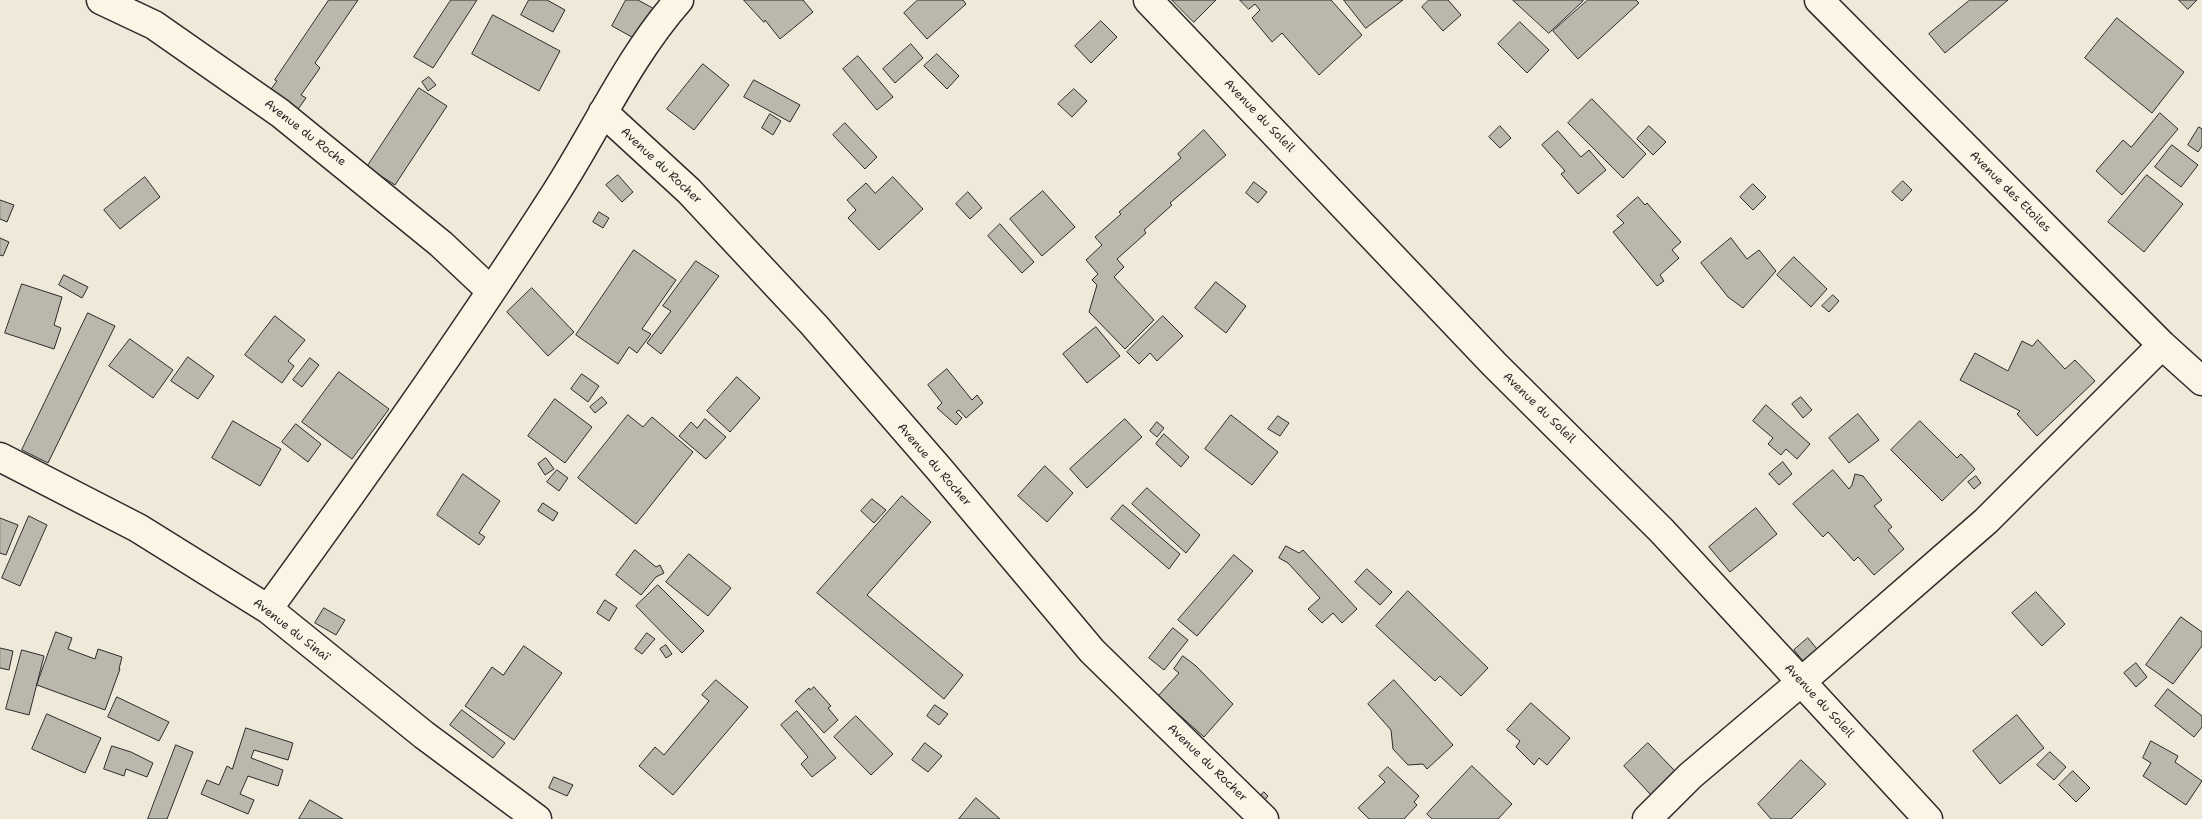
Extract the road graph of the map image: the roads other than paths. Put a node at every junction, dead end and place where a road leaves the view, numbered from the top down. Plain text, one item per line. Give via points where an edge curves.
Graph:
1 (101, 0) edge
2 (679, 0) edge
3 (1148, 0) edge
4 (1819, 0) edge
5 (603, 112) junction
6 (491, 291) junction
7 (2162, 346) junction
8 (2202, 381) edge
9 (0, 457) edge
10 (268, 609) junction
11 (1801, 682) junction
12 (537, 819) edge
13 (1264, 819) edge
14 (1647, 819) edge
15 (1928, 819) edge

1 - 6 street, Avenue du Roche via 154,24 280,113 441,244
2 - 5 street via 655,28
3 - 11 street, Avenue du Soleil via 1494,364 1662,532
4 - 7 street, Avenue des Etoiles
5 - 6 street via 556,192
5 - 13 street, Avenue du Rocher via 689,191 814,325 1092,651
6 - 10 street via 398,430
7 - 8 street, Avenue des Etoiles
7 - 11 street via 1986,521
9 - 10 street, Avenue du Sinaï via 138,528
10 - 12 street, Avenue du Sinaï via 424,736
11 - 14 street via 1690,776
11 - 15 street, Avenue du Soleil

